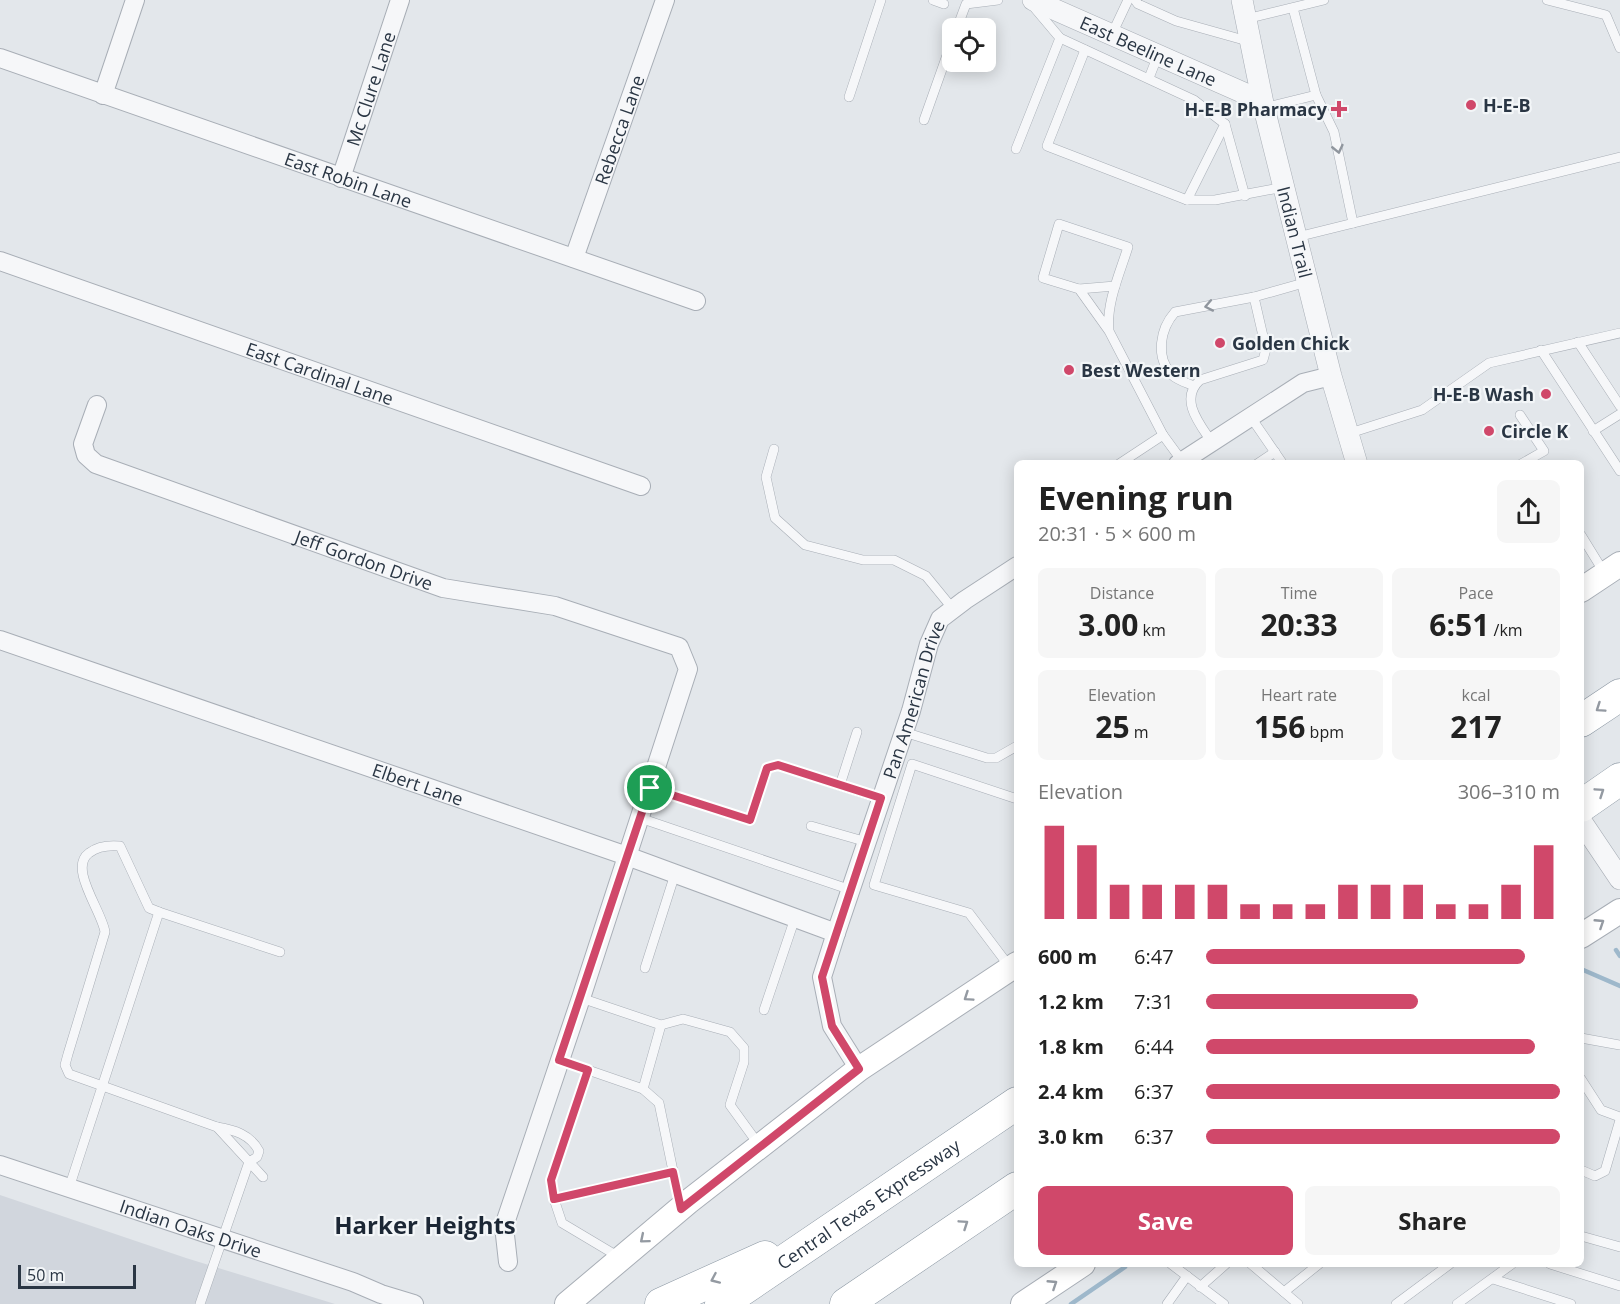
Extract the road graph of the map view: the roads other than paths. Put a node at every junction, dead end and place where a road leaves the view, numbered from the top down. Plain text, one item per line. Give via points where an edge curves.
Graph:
1 (135, 0) edge
2 (400, 0) edge
3 (665, 0) edge
4 (881, 0) edge
5 (933, 0) edge
6 (998, 0) edge
7 (1028, 0) edge
8 (1034, 0) edge
9 (1128, 0) edge
10 (1135, 0) edge
11 (1324, 0) edge
12 (1547, 0) edge
13 (944, 4) dead end
14 (1293, 8) junction
15 (1244, 10) edge
16 (961, 18) edge
17 (1112, 34) junction
18 (1060, 38) junction
19 (1251, 42) junction
20 (1620, 48) edge
21 (1085, 50) junction
22 (1158, 55) junction
23 (0, 58) edge
24 (942, 69) edge
25 (1149, 78) junction
26 (104, 95) junction
27 (1316, 95) junction
28 (849, 97) dead end
29 (1263, 104) junction
30 (924, 120) dead end
31 (1224, 124) junction
32 (1016, 149) dead end
33 (1620, 157) edge
34 (340, 177) junction
35 (1284, 187) junction
36 (1245, 196) junction
37 (1187, 200) junction
38 (1353, 223) junction
39 (1298, 237) junction
40 (574, 258) junction
41 (0, 261) edge
42 (1308, 282) junction
43 (1115, 286) junction
44 (1079, 289) junction
45 (1254, 297) junction
46 (696, 301) dead end
47 (1108, 331) junction
48 (1620, 333) edge
49 (1578, 342) junction
50 (1541, 350) junction
51 (1331, 376) junction
52 (1194, 386) junction
53 (96, 405) dead end
54 (1620, 406) edge
55 (1620, 414) edge
56 (1520, 415) dead end
57 (1250, 416) junction
58 (1593, 431) junction
59 (1347, 434) junction
60 (1163, 435) junction
61 (1211, 441) junction
62 (774, 449) dead end
63 (1275, 452) junction
64 (1125, 460) edge
65 (1179, 460) edge
66 (1183, 460) edge
67 (1263, 460) edge
68 (1280, 460) edge
69 (1356, 460) edge
70 (1528, 460) edge
71 (1620, 471) edge
72 (641, 486) dead end
73 (1584, 539) edge
74 (1014, 568) edge
75 (1613, 569) edge
76 (1584, 588) edge
77 (953, 609) junction
78 (0, 640) edge
79 (1620, 695) edge
80 (1584, 719) edge
81 (857, 732) dead end
82 (904, 732) junction
83 (1014, 748) edge
84 (1620, 779) edge
85 (840, 785) junction
86 (650, 788) junction
87 (881, 798) junction
88 (1014, 799) edge
89 (1584, 804) edge
90 (640, 818) junction
91 (1584, 825) edge
92 (811, 826) dead end
93 (867, 842) junction
94 (627, 856) junction
95 (675, 874) junction
96 (1620, 879) edge
97 (850, 890) junction
98 (1620, 911) edge
99 (159, 912) junction
100 (795, 918) junction
101 (836, 933) junction
102 (1584, 934) edge
103 (280, 952) dead end
104 (1014, 966) edge
105 (645, 968) dead end
106 (581, 998) junction
107 (764, 1010) dead end
108 (661, 1024) junction
109 (1584, 1039) edge
110 (1620, 1045) edge
111 (559, 1060) junction
112 (859, 1069) junction
113 (588, 1070) junction
114 (1584, 1084) edge
115 (102, 1086) junction
116 (643, 1089) junction
117 (1014, 1105) edge
118 (1620, 1118) edge
119 (217, 1127) junction
120 (760, 1147) junction
121 (249, 1162) junction
122 (0, 1165) edge
123 (1584, 1171) edge
124 (673, 1172) junction
125 (263, 1177) dead end
126 (69, 1188) junction
127 (1014, 1190) edge
128 (554, 1199) junction
129 (681, 1209) junction
130 (845, 1220) junction
131 (1584, 1237) edge
132 (223, 1239) junction
133 (1620, 1247) edge
134 (923, 1252) junction
135 (621, 1259) junction
136 (508, 1262) dead end
137 (1078, 1267) edge
138 (1175, 1267) edge
139 (1223, 1267) edge
140 (1255, 1267) edge
141 (1315, 1267) edge
142 (1446, 1267) edge
143 (1508, 1267) edge
144 (1560, 1267) edge
145 (1187, 1276) junction
146 (1493, 1279) junction
147 (1620, 1286) edge
148 (1200, 1287) junction
149 (1284, 1292) junction
150 (574, 1298) edge
151 (389, 1299) edge
152 (200, 1304) edge
153 (414, 1304) edge
154 (552, 1304) edge
155 (661, 1304) edge
156 (721, 1304) edge
157 (846, 1304) edge
158 (879, 1304) edge
159 (1023, 1304) edge
160 (1167, 1304) edge
161 (1224, 1304) edge
162 (1298, 1304) edge
163 (1396, 1304) edge
164 (1457, 1304) edge
165 (1571, 1304) edge

1 - 26 street
2 - 34 street, Mc Clure Lane
3 - 40 street, Rebecca Lane
4 - 28 lane
5 - 13 lane
6 - 16 lane via 966,4
7 - 18 lane
8 - 17 street, East Beeline Lane
9 - 17 lane
10 - 19 lane via 1176,21
11 - 14 lane
12 - 20 lane via 1606,15
14 - 15 lane
14 - 27 lane
15 - 19 street, Indian Trail
17 - 22 street, East Beeline Lane
18 - 21 lane
18 - 32 lane
19 - 29 street, Indian Trail
21 - 25 lane
21 - 37 lane via 1047,146
22 - 25 lane
22 - 29 street, East Beeline Lane
23 - 26 street, East Robin Lane
24 - 30 lane
25 - 31 lane via 1194,100
26 - 34 street, East Robin Lane
27 - 29 lane
27 -> 38 lane via 1334,132
29 - 35 street, Indian Trail
31 - 36 lane
31 - 37 lane
33 - 38 lane
34 - 40 street, East Robin Lane
35 - 36 lane
35 - 39 street, Indian Trail
36 - 37 lane
38 - 39 lane
39 - 42 street, Indian Trail
40 - 46 street, East Robin Lane
41 - 72 street, East Cardinal Lane
42 - 45 lane
42 - 51 street, Indian Trail
43 - 44 lane
43 - 44 lane via 1128,247 1059,224 1043,279
43 - 47 lane
44 - 47 lane
45 - 52 lane via 1266,349 1263,360 1200,380
45 -> 52 lane via 1174,312 1167,320 1161,353 1165,366 1173,377
47 - 60 lane
48 - 49 lane
49 - 50 lane
49 - 54 lane
50 - 58 lane
50 - 59 lane via 1489,363 1422,410
51 - 57 street via 1303,383
51 - 59 street, Indian Trail
52 - 61 lane via 1190,398 1195,416
53 - 86 street, Jeff Gordon Drive via 82,444 86,455 96,464 443,588 555,606 679,647 688,669
55 - 58 lane
56 - 70 lane via 1544,451
57 - 61 street
57 - 63 lane
58 - 71 lane
59 - 69 street, Indian Trail
60 - 64 lane
60 - 65 lane
61 - 66 street
62 - 77 lane via 766,477 775,518 805,545 863,560 894,560 926,576
63 - 67 lane
63 - 68 lane
73 - 75 lane
74 - 77 street, Pan American Drive
75 - 76 main road
77 - 82 street, Pan American Drive via 940,619 929,644
78 - 94 street, Elbert Lane
79 -> 80 highway
81 - 85 lane
82 - 83 lane via 987,758 996,758
82 - 87 street, Pan American Drive
89 -> 84 highway
85 - 86 lane via 778,765 767,768 750,820
85 - 87 lane
86 - 90 street
87 - 93 street, Pan American Drive
88 - 104 lane via 912,764 874,885 969,913
90 - 94 street
90 - 97 lane
91 - 96 street
92 - 93 lane
93 - 97 street, Pan American Drive
94 - 95 street, Elbert Lane
94 - 106 street
95 - 100 street, Elbert Lane
95 - 105 lane
97 - 101 street, Pan American Drive
102 -> 98 main road
99 - 103 lane
99 - 115 lane
99 - 115 lane via 148,908 120,846 111,845 85,856 82,876 105,932 65,1065 69,1074
100 - 101 street, Elbert Lane
100 - 107 lane
101 - 112 street, Pan American Drive via 822,977 832,1026
104 -> 112 main road
106 - 108 lane
106 - 111 street
108 - 116 lane
108 - 120 lane via 683,1018 730,1032 744,1048 744,1062 730,1105
109 - 110 lane
111 - 113 lane
111 - 136 street via 504,1226
112 - 120 main road
113 - 116 lane
113 - 128 lane via 551,1180
114 - 118 lane via 1601,1110
115 - 119 lane
115 - 126 lane
116 - 124 lane via 659,1103
117 - 130 highway, Central Texas Expressway
118 - 123 lane via 1605,1171 1595,1176
119 - 121 lane
119 - 121 lane via 240,1131 256,1145 257,1157
120 - 129 main road
121 - 125 lane
121 - 132 lane
122 - 126 street, Indian Oaks Drive
124 - 128 lane
124 - 129 lane
126 - 132 street, Indian Oaks Drive
134 -> 127 highway
128 - 135 lane via 562,1223
129 -> 135 main road
130 -> 155 highway
130 - 156 highway, Central Texas Expressway
131 - 133 lane
132 - 151 street, Indian Oaks Drive via 352,1282
132 - 152 lane
134 - 157 highway
134 - 158 highway
135 - 150 main road
159 -> 137 main road
138 - 145 lane
139 - 148 lane
140 - 149 lane
141 - 149 lane
142 - 163 lane
143 - 146 lane
144 - 147 lane
145 - 148 lane
145 - 160 lane
146 - 164 lane
146 - 165 lane
148 - 161 lane
149 - 162 lane
150 - 154 street
151 - 153 street, Indian Oaks Drive

